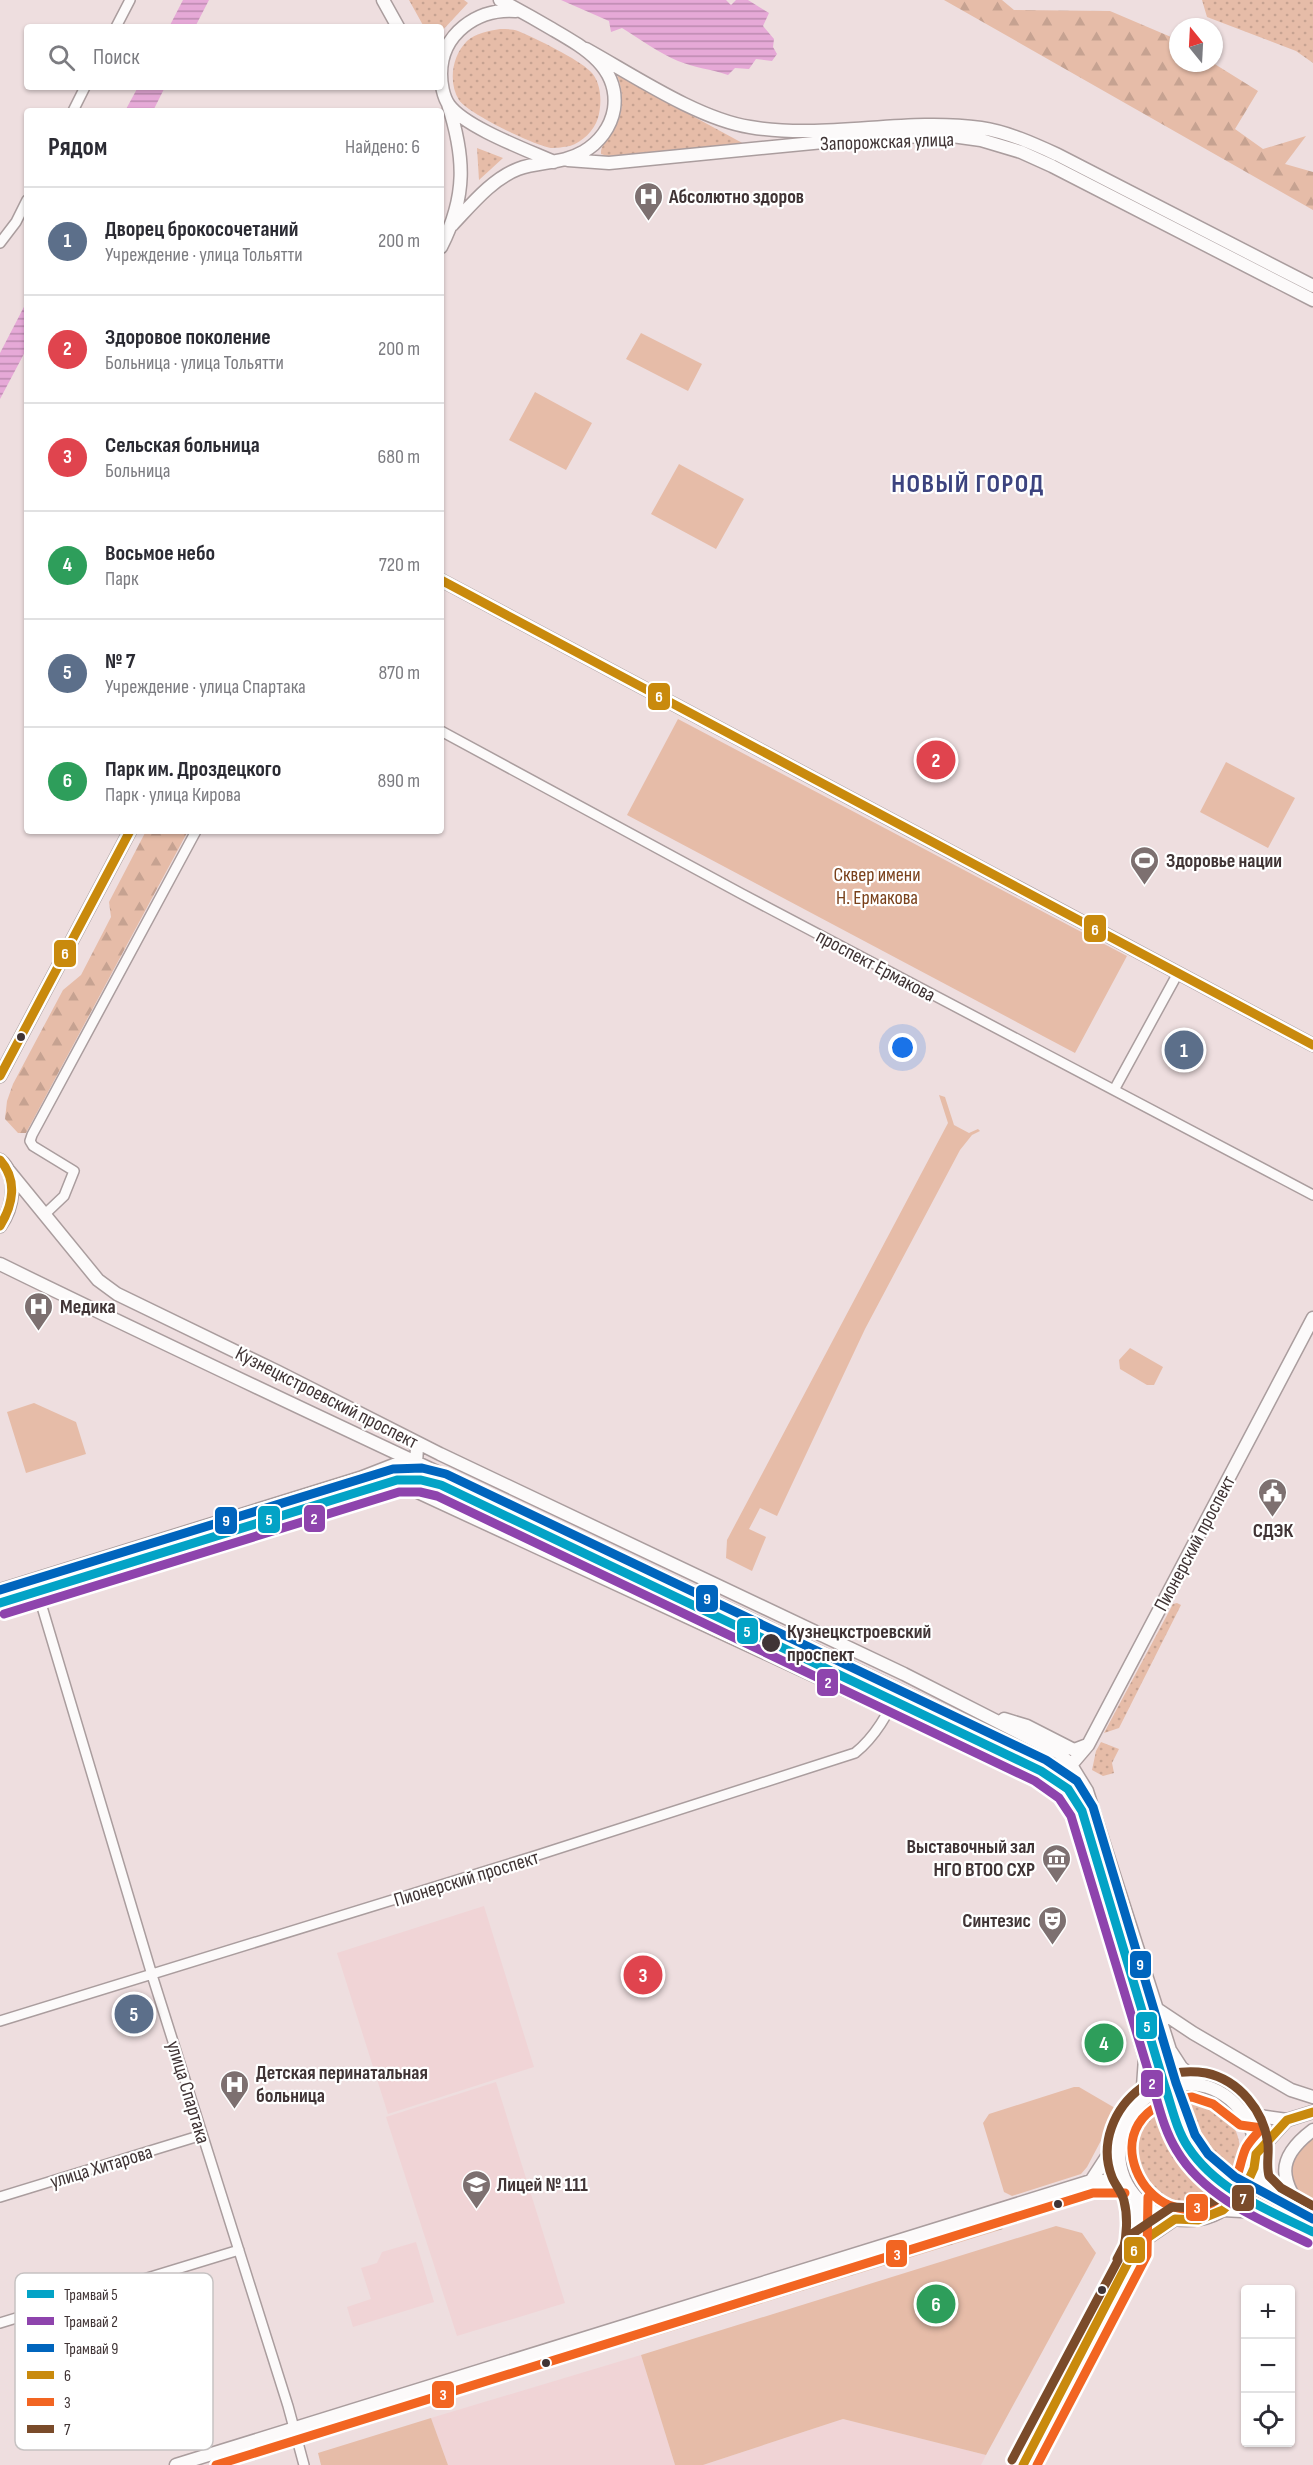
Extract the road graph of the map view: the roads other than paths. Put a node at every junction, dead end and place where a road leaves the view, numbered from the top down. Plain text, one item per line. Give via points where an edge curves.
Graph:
1 (130, 0) edge
2 (383, 0) edge
3 (500, 0) edge
4 (520, 11) junction
5 (118, 24) edge
6 (396, 24) edge
7 (586, 49) junction
8 (444, 55) edge
9 (84, 90) edge
10 (436, 90) edge
11 (444, 90) edge
12 (448, 104) junction
13 (74, 108) edge
14 (568, 160) junction
15 (554, 162) junction
16 (24, 206) edge
17 (452, 225) junction
18 (444, 241) edge
19 (0, 243) edge
20 (1313, 286) edge
21 (1313, 300) edge
22 (444, 582) edge
23 (444, 733) edge
24 (128, 834) edge
25 (194, 834) edge
26 (1178, 972) junction
27 (1313, 1045) edge
28 (0, 1076) edge
29 (1114, 1089) junction
30 (3, 1162) edge
31 (1313, 1195) edge
32 (44, 1215) junction
33 (0, 1226) edge
34 (0, 1264) edge
35 (1313, 1318) edge
36 (406, 1436) junction
37 (364, 1440) junction
38 (440, 1454) junction
39 (414, 1460) junction
40 (435, 1472) junction
41 (371, 1473) junction
42 (403, 1477) junction
43 (384, 1491) junction
44 (594, 1528) junction
45 (586, 1543) junction
46 (34, 1580) junction
47 (0, 1590) edge
48 (39, 1598) junction
49 (0, 1610) edge
50 (904, 1674) junction
51 (898, 1689) junction
52 (886, 1711) junction
53 (978, 1712) junction
54 (1088, 1745) junction
55 (1046, 1762) junction
56 (1071, 1766) junction
57 (1087, 1791) junction
58 (1069, 1801) junction
59 (152, 1975) junction
60 (1157, 2009) junction
61 (0, 2021) edge
62 (1201, 2085) junction
63 (1313, 2097) edge
64 (1142, 2101) junction
65 (1313, 2112) edge
66 (1245, 2114) junction
67 (1287, 2120) junction
68 (1313, 2130) edge
69 (1121, 2134) junction
70 (202, 2135) junction
71 (1256, 2154) junction
72 (1254, 2168) junction
73 (1091, 2181) junction
74 (1125, 2181) junction
75 (0, 2197) edge
76 (1136, 2197) junction
77 (1223, 2210) junction
78 (1310, 2218) edge
79 (1175, 2219) junction
80 (1313, 2238) edge
81 (1137, 2246) junction
82 (239, 2250) junction
83 (165, 2273) edge
84 (15, 2319) edge
85 (0, 2324) edge
86 (293, 2428) junction
87 (176, 2465) edge
88 (304, 2465) edge
89 (1023, 2465) edge

1 - 5 street
2 - 6 main road
3 - 4 main road
4 - 7 main road
4 - 8 main road via 483,15 462,26
7 - 14 main road via 603,65 613,83 613,116 597,142
7 - 20 main road, Запорожская улица via 708,116 750,128 946,125 983,128 1024,140
9 - 13 street
10 - 12 main road
11 - 12 main road
12 - 15 main road via 494,135
12 - 17 main road via 462,169
14 - 15 main road
14 - 21 main road, Запорожская улица via 609,163 844,140 934,136 981,140 1053,166
15 - 17 main road via 517,169 496,182
16 - 19 street
17 - 18 main road
22 - 26 main road
23 - 29 street, проспект Ермакова
24 - 28 main road
25 - 32 street via 32,1135 33,1146 74,1171 64,1196
26 - 27 main road
26 - 29 street
29 - 31 street, проспект Ермакова
30 - 32 main road, Кузнецкстроевский проспект
30 - 33 main road via 13,1199
32 - 36 main road, Кузнецкстроевский проспект via 98,1280 117,1294
34 - 37 main road, Кузнецкстроевский проспект
35 - 54 main road, Пионерский проспект
36 - 38 main road, Кузнецкстроевский проспект
36 - 39 main road via 417,1447
37 - 39 main road, Кузнецкстроевский проспект
37 - 41 main road via 379,1455
38 - 39 main road
38 - 44 main road, Кузнецкстроевский проспект
39 - 40 main road, Кузнецкстроевский проспект
39 - 41 main road
39 - 42 main road
40 - 42 main road
40 - 45 main road, Кузнецкстроевский проспект
41 - 46 main road
42 - 43 main road
43 - 48 main road
43 - 52 street via 412,1491
44 - 45 street
44 - 50 main road, Кузнецкстроевский проспект
45 - 51 main road, Кузнецкстроевский проспект
46 - 47 main road
46 - 48 street, улица Спартака
48 - 49 main road
48 - 59 street, улица Спартака
50 - 51 main road
50 - 53 main road, Кузнецкстроевский проспект
51 - 52 street, Пионерский проспект
51 - 55 main road, Кузнецкстроевский проспект
52 - 59 street, Пионерский проспект via 866,1744 855,1753
53 - 54 main road via 1027,1726 1074,1750
53 - 56 main road, Кузнецкстроевский проспект via 1059,1753
54 - 56 main road, Пионерский проспект
54 - 57 main road, Кузнецкстроевский проспект via 1083,1771
55 - 56 main road, Кузнецкстроевский проспект
55 - 58 main road
56 - 57 main road, Кузнецкстроевский проспект
56 - 58 main road via 1067,1783
57 - 60 main road, Кузнецкстроевский проспект
58 - 64 main road via 1142,2044
59 - 61 street, Пионерский проспект
59 - 70 street, улица Спартака
60 - 62 main road, Кузнецкстроевский проспект via 1170,2050 1181,2067
60 - 63 main road via 1291,2090
62 - 64 main road via 1170,2086
62 - 66 main road via 1218,2090
64 - 69 main road
65 - 67 main road
66 - 67 main road
66 - 71 main road via 1254,2133
67 - 71 main road
68 - 78 main road via 1290,2153 1285,2171 1290,2193
69 - 73 main road
69 - 74 main road via 1120,2166
70 - 75 street, улица Хитарова
70 - 82 street, улица Спартака
71 - 72 main road
72 - 77 main road via 1241,2194
72 - 78 main road via 1263,2190
73 - 74 main road
73 - 86 main road
74 - 76 main road
76 - 79 main road via 1154,2211
76 - 81 main road
77 - 79 main road via 1198,2220
77 - 80 main road via 1259,2212
79 - 81 main road
81 - 89 main road
82 - 83 street
82 - 86 street, улица Спартака
84 - 85 street
86 - 87 main road
86 - 88 street, улица Спартака

